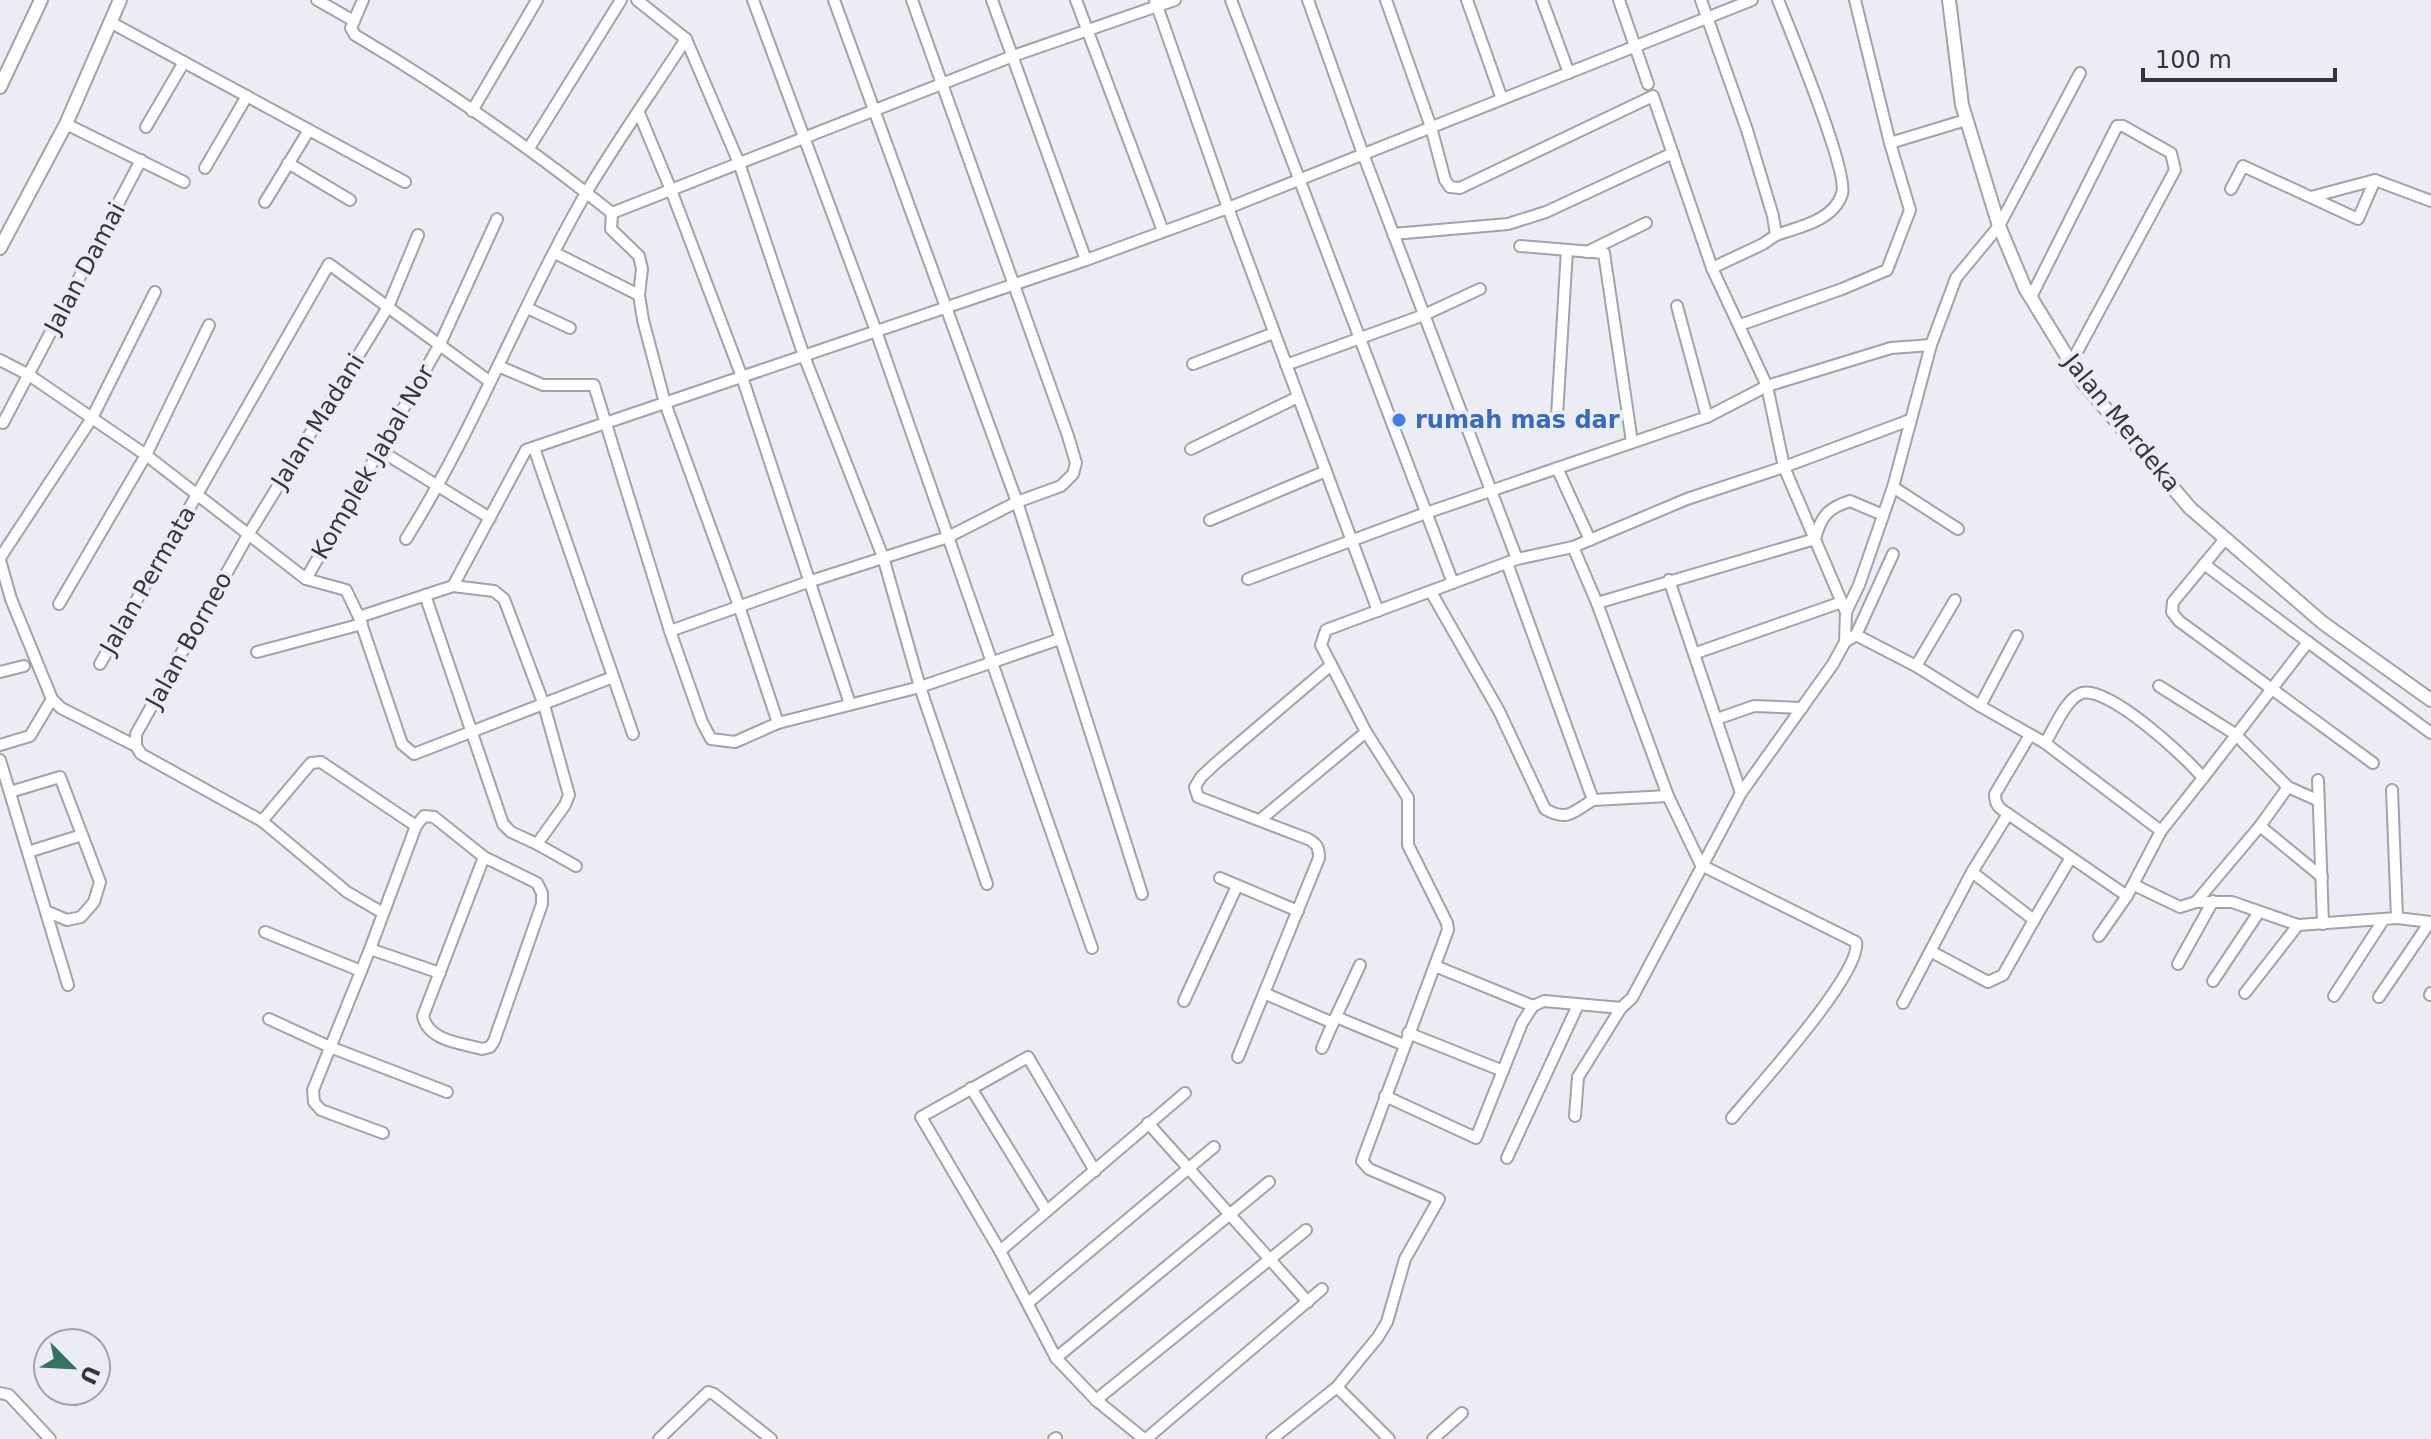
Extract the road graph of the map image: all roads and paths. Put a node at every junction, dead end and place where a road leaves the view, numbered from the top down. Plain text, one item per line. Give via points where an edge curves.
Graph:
1 (41, 0) edge
2 (120, 0) edge
3 (317, 0) edge
4 (363, 0) edge
5 (537, 0) edge
6 (621, 0) edge
7 (637, 0) edge
8 (753, 0) edge
9 (834, 0) edge
10 (912, 0) edge
11 (992, 0) edge
12 (1076, 0) edge
13 (1175, 0) edge
14 (1231, 0) edge
15 (1308, 0) edge
16 (1386, 0) edge
17 (1467, 0) edge
18 (1542, 0) edge
19 (1619, 0) edge
20 (1701, 0) edge
21 (1752, 0) edge
22 (1778, 0) edge
23 (1855, 0) edge
24 (1949, 0) edge
25 (1156, 4) edge
26 (1708, 18) junction
27 (354, 21) junction
28 (110, 22) junction
29 (1088, 31) junction
30 (686, 39) junction
31 (1637, 46) junction
32 (1013, 56) junction
33 (184, 62) junction
34 (1569, 73) junction
35 (2080, 73) dead end
36 (942, 84) junction
37 (1648, 84) dead end
38 (0, 87) edge
39 (247, 96) junction
40 (1502, 99) junction
41 (874, 110) junction
42 (472, 111) junction
43 (639, 113) junction
44 (1966, 120) junction
45 (66, 124) junction
46 (146, 127) dead end
47 (1431, 127) junction
48 (309, 130) junction
49 (804, 138) junction
50 (1890, 143) junction
51 (529, 148) junction
52 (1673, 153) junction
53 (1363, 154) junction
54 (141, 160) junction
55 (288, 163) junction
56 (739, 163) junction
57 (205, 168) dead end
58 (1297, 180) junction
59 (2375, 180) junction
60 (184, 182) dead end
61 (405, 182) dead end
62 (2231, 189) dead end
63 (671, 190) junction
64 (587, 193) junction
65 (2311, 197) junction
66 (350, 200) dead end
67 (2431, 201) edge
68 (265, 202) dead end
69 (1228, 208) junction
70 (612, 213) junction
71 (497, 219) dead end
72 (1646, 223) dead end
73 (1999, 226) junction
74 (1163, 231) junction
75 (1393, 234) junction
76 (418, 235) dead end
77 (1776, 235) junction
78 (1520, 246) dead end
79 (0, 248) edge
80 (1567, 250) junction
81 (1587, 252) junction
82 (555, 253) junction
83 (1086, 260) junction
84 (1712, 268) junction
85 (1016, 284) junction
86 (1480, 289) dead end
87 (155, 292) dead end
88 (639, 295) junction
89 (2031, 297) junction
90 (1677, 306) dead end
91 (388, 307) junction
92 (946, 307) junction
93 (527, 308) junction
94 (1424, 315) junction
95 (209, 325) dead end
96 (1740, 325) junction
97 (570, 328) dead end
98 (876, 331) junction
99 (1274, 333) junction
100 (1359, 340) junction
101 (440, 344) junction
102 (1931, 345) junction
103 (804, 356) junction
104 (0, 360) edge
105 (2071, 363) junction
106 (1193, 364) dead end
107 (1286, 365) junction
108 (498, 366) junction
109 (29, 375) junction
110 (742, 377) junction
111 (489, 381) junction
112 (1767, 386) junction
113 (1298, 397) junction
114 (665, 403) junction
115 (1557, 416) dead end
116 (1707, 417) junction
117 (92, 418) junction
118 (1910, 420) junction
119 (3, 423) dead end
120 (604, 424) junction
121 (1632, 442) junction
122 (534, 448) junction
123 (1191, 449) dead end
124 (381, 451) junction
125 (146, 455) junction
126 (1784, 467) junction
127 (1557, 468) junction
128 (1326, 471) junction
129 (439, 487) junction
130 (1893, 487) junction
131 (1491, 490) junction
132 (197, 495) junction
133 (1017, 502) junction
134 (1426, 513) junction
135 (1883, 515) junction
136 (490, 518) junction
137 (1210, 520) dead end
138 (1958, 529) dead end
139 (248, 535) junction
140 (948, 537) junction
141 (406, 539) dead end
142 (1815, 539) junction
143 (2225, 539) junction
144 (1590, 540) junction
145 (1352, 541) junction
146 (1573, 547) junction
147 (1893, 554) dead end
148 (883, 557) junction
149 (0, 559) edge
150 (1512, 561) junction
151 (2204, 564) junction
152 (306, 579) junction
153 (1248, 579) dead end
154 (1669, 580) junction
155 (808, 582) junction
156 (1453, 583) junction
157 (453, 586) junction
158 (1431, 592) junction
159 (425, 595) junction
160 (1955, 600) dead end
161 (1597, 603) junction
162 (59, 604) dead end
163 (739, 606) junction
164 (1844, 607) junction
165 (1378, 611) junction
166 (360, 620) junction
167 (670, 631) junction
168 (1856, 635) junction
169 (2017, 636) dead end
170 (1060, 639) junction
171 (1845, 642) junction
172 (2308, 642) junction
173 (257, 652) dead end
174 (1696, 653) junction
175 (993, 663) junction
176 (100, 664) dead end
177 (1331, 665) junction
178 (24, 666) dead end
179 (1916, 666) junction
180 (0, 672) edge
181 (613, 677) junction
182 (2159, 686) dead end
183 (920, 687) junction
184 (2270, 689) junction
185 (52, 699) junction
186 (2431, 700) edge
187 (850, 704) junction
188 (544, 705) junction
189 (1980, 706) junction
190 (1802, 708) junction
191 (1717, 719) junction
192 (778, 723) junction
193 (473, 732) junction
194 (1366, 732) junction
195 (2431, 733) edge
196 (633, 734) dead end
197 (2235, 734) junction
198 (2030, 735) junction
199 (2045, 743) junction
200 (0, 745) edge
201 (136, 746) junction
202 (0, 760) edge
203 (2373, 763) dead end
204 (2203, 778) junction
205 (2318, 780) dead end
206 (2288, 787) junction
207 (2392, 790) dead end
208 (10, 792) junction
209 (1741, 793) junction
210 (1668, 796) junction
211 (1593, 800) junction
212 (2317, 800) junction
213 (2008, 814) junction
214 (1260, 820) junction
215 (262, 821) junction
216 (416, 826) junction
217 (2260, 826) junction
218 (2161, 831) junction
219 (82, 835) junction
220 (537, 844) junction
221 (28, 852) junction
222 (484, 857) junction
223 (2070, 859) junction
224 (1701, 865) junction
225 (576, 866) dead end
226 (1972, 872) junction
227 (2322, 877) junction
228 (1220, 878) dead end
229 (987, 884) dead end
230 (2134, 885) junction
231 (1237, 886) junction
232 (1142, 894) dead end
233 (2127, 896) junction
234 (2213, 901) junction
235 (2196, 902) junction
236 (46, 911) junction
237 (1298, 911) junction
238 (2259, 912) junction
239 (383, 913) junction
240 (2397, 918) junction
241 (2384, 919) junction
242 (2034, 920) junction
243 (2431, 922) edge
244 (2323, 924) junction
245 (2298, 925) junction
246 (265, 932) dead end
247 (2099, 936) dead end
248 (1092, 948) dead end
249 (370, 949) junction
250 (1932, 952) junction
251 (2178, 964) dead end
252 (1360, 965) dead end
253 (1435, 966) junction
254 (361, 971) junction
255 (440, 973) junction
256 (2213, 981) dead end
257 (68, 985) dead end
258 (2245, 993) dead end
259 (1266, 994) junction
260 (2334, 996) dead end
261 (2379, 997) dead end
262 (1184, 1001) dead end
263 (1903, 1003) dead end
264 (1578, 1005) junction
265 (1533, 1006) junction
266 (1621, 1008) junction
267 (269, 1019) dead end
268 (1335, 1020) junction
269 (1408, 1033) junction
270 (1404, 1045) junction
271 (330, 1047) junction
272 (1322, 1048) dead end
273 (1238, 1057) dead end
274 (1503, 1071) junction
275 (971, 1088) junction
276 (447, 1092) dead end
277 (1185, 1093) dead end
278 (1385, 1096) junction
279 (1575, 1116) dead end
280 (1732, 1118) dead end
281 (1148, 1123) junction
282 (383, 1133) dead end
283 (1214, 1147) dead end
284 (1507, 1158) dead end
285 (1188, 1170) junction
286 (1095, 1171) junction
287 (1269, 1182) dead end
288 (1046, 1210) junction
289 (1230, 1216) junction
290 (1306, 1230) dead end
291 (1000, 1251) junction
292 (1269, 1259) junction
293 (1322, 1289) dead end
294 (1308, 1302) junction
295 (1028, 1303) junction
296 (1056, 1358) junction
297 (1337, 1387) junction
298 (0, 1393) edge
299 (1096, 1400) junction
300 (1462, 1413) dead end
301 (762, 1437) edge
302 (47, 1438) edge
303 (1384, 1438) edge
304 (659, 1439) edge
305 (1145, 1439) edge
306 (1272, 1439) edge
307 (1433, 1439) edge

1 - 38 street
2 - 28 street
3 - 27 street
4 - 27 street
5 - 42 street
6 - 51 street
7 - 30 street
8 - 49 street
9 - 41 street
10 - 36 street
11 - 32 street
12 - 29 street
13 - 25 street
14 - 58 street
15 - 53 street
16 - 47 street
17 - 40 street
18 - 34 street
19 - 31 street
20 - 26 street
21 - 26 street
22 - 77 street via 1822,115 1844,191 1836,206 1818,220
23 - 50 street
24 - 44 street, Jalan Merdeka
25 - 29 street
25 - 69 street
26 - 31 street
26 - 77 street
27 - 42 street via 355,35
28 - 33 street
28 - 45 street
29 - 32 street
29 - 74 street
30 - 43 street
30 - 56 street
31 - 34 street
31 - 37 street
32 - 36 street
32 - 83 street
33 - 39 street
33 - 46 street
34 - 40 street
35 - 73 street
36 - 41 street
36 - 85 street
39 - 48 street
39 - 57 street
40 - 47 street
41 - 49 street
41 - 92 street
42 - 51 street
43 - 63 street
43 - 64 street
44 - 50 street
44 - 73 street, Jalan Merdeka
45 - 54 street
45 - 79 street
47 - 52 street via 1450,187 1460,188 1653,96
47 - 53 street
48 - 55 street
48 - 61 street
49 - 56 street
49 - 98 street
50 - 96 street via 1910,210 1887,270
51 - 64 street
52 - 75 street via 1508,224
52 - 84 street
53 - 58 street
53 - 75 street
54 - 60 street
54 - 109 street, Jalan Damai
55 - 66 street
55 - 68 street
56 - 63 street
56 - 103 street
58 - 69 street
58 - 100 street
59 - 65 street
59 - 65 street via 2358,219
59 - 67 street
62 - 65 street via 2243,166
63 - 70 street
63 - 110 street
64 - 70 street
64 - 82 street
69 - 74 street
69 - 99 street
70 - 88 street via 611,229 639,256
71 - 101 street, Komplek Jabal Nor
72 - 81 street
73 - 89 street, Jalan Merdeka
73 - 102 street via 1956,278
74 - 83 street
75 - 94 street
76 - 91 street, Jalan Madani
77 - 84 street
78 - 80 street
80 - 81 street
80 - 115 street
81 - 121 street via 1604,253
82 - 88 street
82 - 93 street
83 - 85 street
84 - 96 street
85 - 92 street
85 - 133 street via 1076,463 1061,486
86 - 94 street
87 - 117 street
88 - 114 street
89 - 105 street, Jalan Merdeka
89 - 105 street via 2117,126 2171,153 2175,170
90 - 116 street
91 - 101 street
91 - 132 street, Jalan Permata via 329,264
91 - 139 street, Jalan Madani
92 - 98 street
92 - 133 street
93 - 97 street
93 - 108 street
94 - 100 street
94 - 131 street
95 - 125 street
96 - 112 street
98 - 103 street
98 - 140 street
99 - 106 street
99 - 107 street
100 - 107 street
100 - 134 street
101 - 111 street
101 - 124 street, Komplek Jabal Nor
102 - 112 street via 1891,348
102 - 118 street
103 - 110 street
103 - 148 street
104 - 109 street
105 - 143 street, Jalan Merdeka via 2190,508
107 - 113 street
108 - 111 street
108 - 120 street via 543,385 594,385
109 - 117 street
109 - 119 street, Jalan Damai
110 - 114 street
110 - 155 street
111 - 129 street
112 - 116 street
112 - 126 street
113 - 123 street
113 - 128 street
114 - 120 street
114 - 163 street
116 - 121 street
117 - 125 street
117 - 149 street
118 - 126 street
118 - 130 street
120 - 122 street
120 - 167 street
121 - 127 street
122 - 136 street via 526,450
122 - 181 street
124 - 129 street
124 - 152 street, Komplek Jabal Nor
125 - 132 street
125 - 162 street
126 - 142 street
126 - 144 street via 1687,499
127 - 131 street
127 - 144 street
128 - 137 street
128 - 145 street
129 - 136 street
129 - 141 street
130 - 135 street
130 - 138 street
131 - 134 street
131 - 150 street
132 - 139 street
132 - 176 street, Jalan Permata
133 - 140 street
133 - 170 street
134 - 145 street
134 - 156 street
135 - 142 street via 1857,502 1836,505 1819,521
135 - 164 street via 1859,585
136 - 157 street
139 - 152 street
139 - 201 street, Jalan Borneo via 136,734
140 - 148 street
140 - 175 street
142 - 154 street
142 - 164 street
143 - 151 street
143 - 186 street, Jalan Merdeka via 2323,623
144 - 146 street
145 - 153 street
145 - 165 street
146 - 150 street
146 - 161 street
147 - 168 street
148 - 155 street
148 - 183 street
149 - 185 street
150 - 156 street
150 - 211 street
151 - 172 street
151 - 184 street via 2173,602 2172,612
152 - 166 street via 346,590
154 - 161 street
154 - 174 street
155 - 163 street
155 - 187 street
156 - 158 street
157 - 159 street
157 - 188 street via 494,591 504,599
158 - 165 street
158 - 211 street via 1499,711 1545,809 1566,817
159 - 166 street
159 - 193 street
160 - 179 street
161 - 210 street
163 - 167 street
163 - 192 street
164 - 171 street
164 - 174 street
165 - 177 street via 1326,630 1321,645
166 - 173 street
166 - 193 street via 402,744 414,754
167 - 192 street via 711,739 735,742
168 - 171 street
168 - 179 street
169 - 189 street
170 - 175 street
170 - 232 street
171 - 190 street
172 - 184 street
172 - 195 street
174 - 191 street
175 - 183 street
175 - 248 street
177 - 194 street
177 - 214 street via 1195,787 1198,797
178 - 180 street
179 - 189 street
181 - 188 street
181 - 196 street
182 - 197 street
183 - 187 street
183 - 229 street
184 - 197 street
184 - 203 street
185 - 200 street via 30,736
185 - 201 street
187 - 192 street
188 - 193 street
188 - 220 street via 569,795
189 - 198 street
190 - 191 street via 1754,706
190 - 209 street
191 - 209 street
193 - 220 street via 503,824
194 - 214 street
194 - 253 street via 1408,798 1408,845 1447,923
197 - 204 street
197 - 206 street
198 - 199 street
198 - 213 street via 1995,794 1998,808
199 - 204 street via 2074,697 2099,694 2162,736
199 - 218 street
201 - 215 street via 141,754
202 - 208 street
204 - 218 street
205 - 212 street
206 - 212 street
206 - 217 street
207 - 240 street
208 - 219 street via 60,777
208 - 221 street
209 - 224 street
210 - 211 street
210 - 224 street
212 - 227 street
213 - 223 street
213 - 226 street
214 - 237 street via 1317,844 1319,858
215 - 216 street via 311,763 321,762
215 - 239 street via 347,892
216 - 222 street via 424,816 434,817
216 - 239 street
217 - 227 street
217 - 235 street
218 - 230 street
219 - 221 street
219 - 236 street via 100,882 94,902 81,917 67,920
220 - 225 street
221 - 236 street
222 - 255 street
222 - 255 street via 537,883 542,893 490,1047 433,1034 425,1025 423,1016
223 - 233 street
223 - 242 street
224 - 266 street via 1672,927
224 - 280 street via 1847,935 1858,950 1826,1004
226 - 242 street
226 - 250 street
227 - 244 street
228 - 231 street
230 - 233 street
230 - 235 street via 2180,907
231 - 237 street
231 - 262 street
233 - 247 street
234 - 235 street
234 - 238 street
234 - 251 street
236 - 257 street
237 - 259 street
238 - 245 street
238 - 256 street
239 - 249 street
240 - 241 street
240 - 243 street
241 - 244 street
241 - 260 street
242 - 250 street via 2003,975 1988,982
243 - 261 street
244 - 245 street
245 - 258 street
246 - 254 street
249 - 254 street
249 - 255 street
250 - 263 street
252 - 268 street
253 - 265 street
253 - 269 street
254 - 271 street
259 - 268 street
259 - 273 street
264 - 265 street via 1544,1001
264 - 266 street
264 - 284 street
265 - 274 street
266 - 279 street via 1578,1077
267 - 271 street
268 - 270 street
268 - 272 street
269 - 270 street
269 - 274 street
270 - 278 street
271 - 276 street
271 - 282 street via 313,1090 314,1102 321,1110
274 - 278 street via 1476,1138
275 - 286 street via 1028,1057
275 - 288 street
275 - 291 street via 921,1117
277 - 281 street
278 - 297 street via 1363,1154 1365,1166 1439,1199 1405,1259 1387,1322
281 - 285 street
281 - 286 street
283 - 285 street
285 - 289 street
285 - 295 street
286 - 288 street
287 - 289 street
288 - 291 street
289 - 292 street
289 - 296 street
290 - 292 street
291 - 295 street
292 - 294 street
292 - 299 street
293 - 294 street
294 - 305 street
295 - 296 street
296 - 299 street
297 - 303 street
297 - 306 street
298 - 302 street via 9,1395
299 - 305 street
300 - 307 street
301 - 304 street via 708,1392

